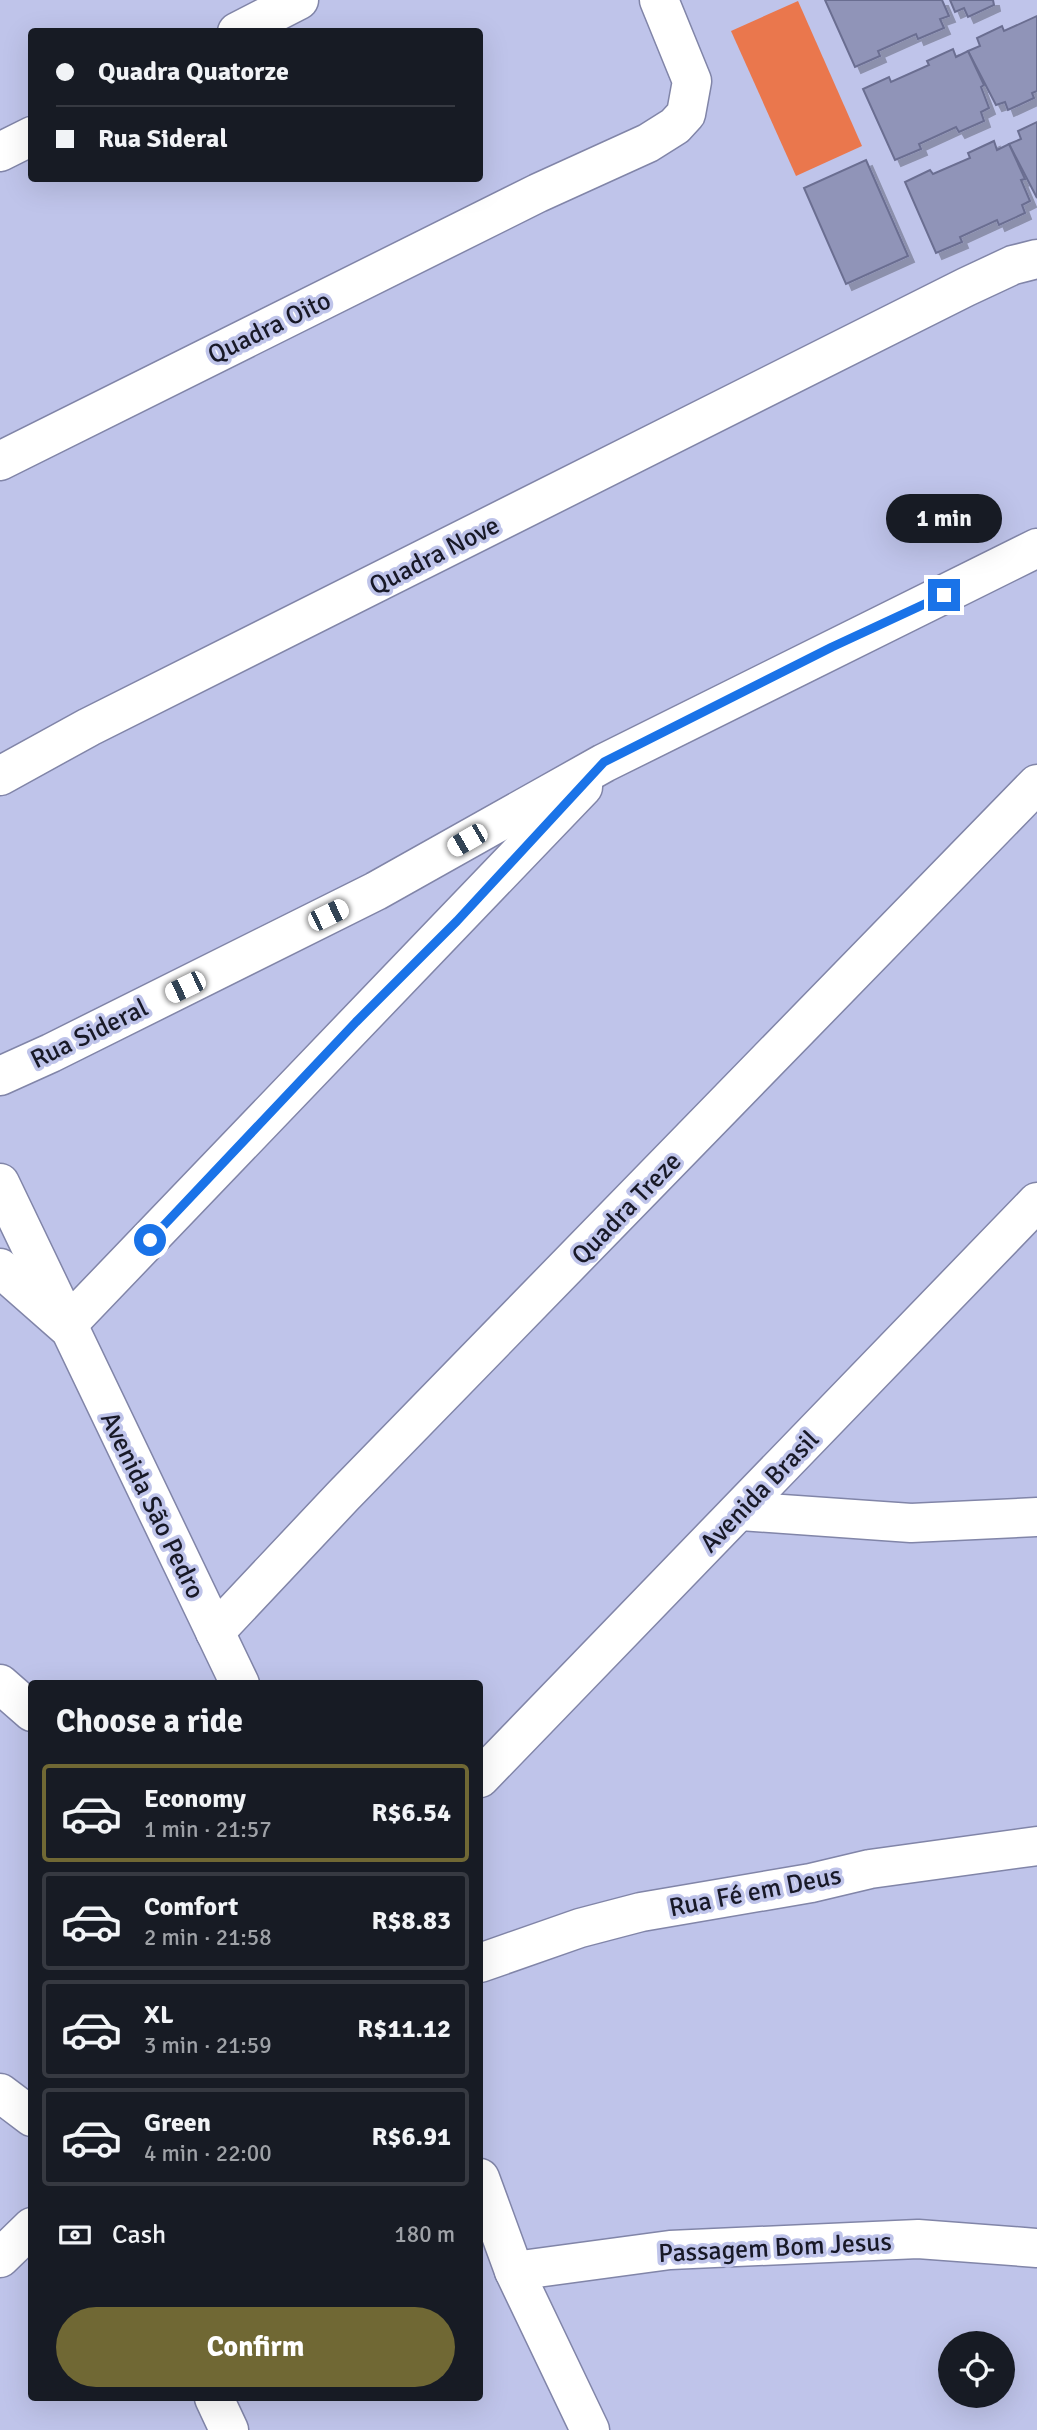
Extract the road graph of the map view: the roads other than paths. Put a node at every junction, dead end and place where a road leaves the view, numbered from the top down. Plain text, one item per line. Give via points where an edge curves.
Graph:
1 (299, 0) edge
2 (659, 0) edge
3 (245, 28) edge
4 (28, 138) edge
5 (0, 152) edge
6 (1037, 259) edge
7 (0, 461) edge
8 (1037, 548) edge
9 (604, 762) junction
10 (0, 776) edge
11 (1037, 784) edge
12 (0, 1076) edge
13 (0, 1184) edge
14 (1037, 1202) edge
15 (0, 1268) edge
16 (66, 1326) junction
17 (741, 1511) junction
18 (1037, 1517) edge
19 (215, 1632) junction
20 (238, 1680) edge
21 (0, 1684) edge
22 (28, 1708) edge
23 (483, 1775) edge
24 (1037, 1846) edge
25 (483, 1962) edge
26 (0, 2093) edge
27 (28, 2114) edge
28 (483, 2186) edge
29 (28, 2231) edge
30 (1037, 2248) edge
31 (0, 2258) edge
32 (514, 2271) junction
33 (215, 2401) edge
34 (229, 2430) edge
35 (590, 2430) edge

1 - 3 street
2 - 7 street, Quadra Oito via 692,81 686,114 675,126
4 - 5 street
6 - 10 street, Quadra Nove via 966,287
8 - 9 street, Rua Sideral
9 - 12 street, Rua Sideral via 376,891
9 - 16 street
11 - 19 street, Quadra Treze
13 - 16 street, Avenida São Pedro
14 - 17 street, Avenida Brasil
15 - 16 street, Avenida São Pedro
16 - 19 street, Avenida São Pedro
17 - 18 street via 911,1523
17 - 23 street, Avenida Brasil
19 - 20 street, Avenida São Pedro
21 - 22 street
24 - 25 street, Rua Fé em Deus via 870,1869 641,1912
26 - 27 street
28 - 32 street
29 - 31 street
30 - 32 street, Passagem Bom Jesus via 918,2239 684,2249
32 - 35 street
33 - 34 street

